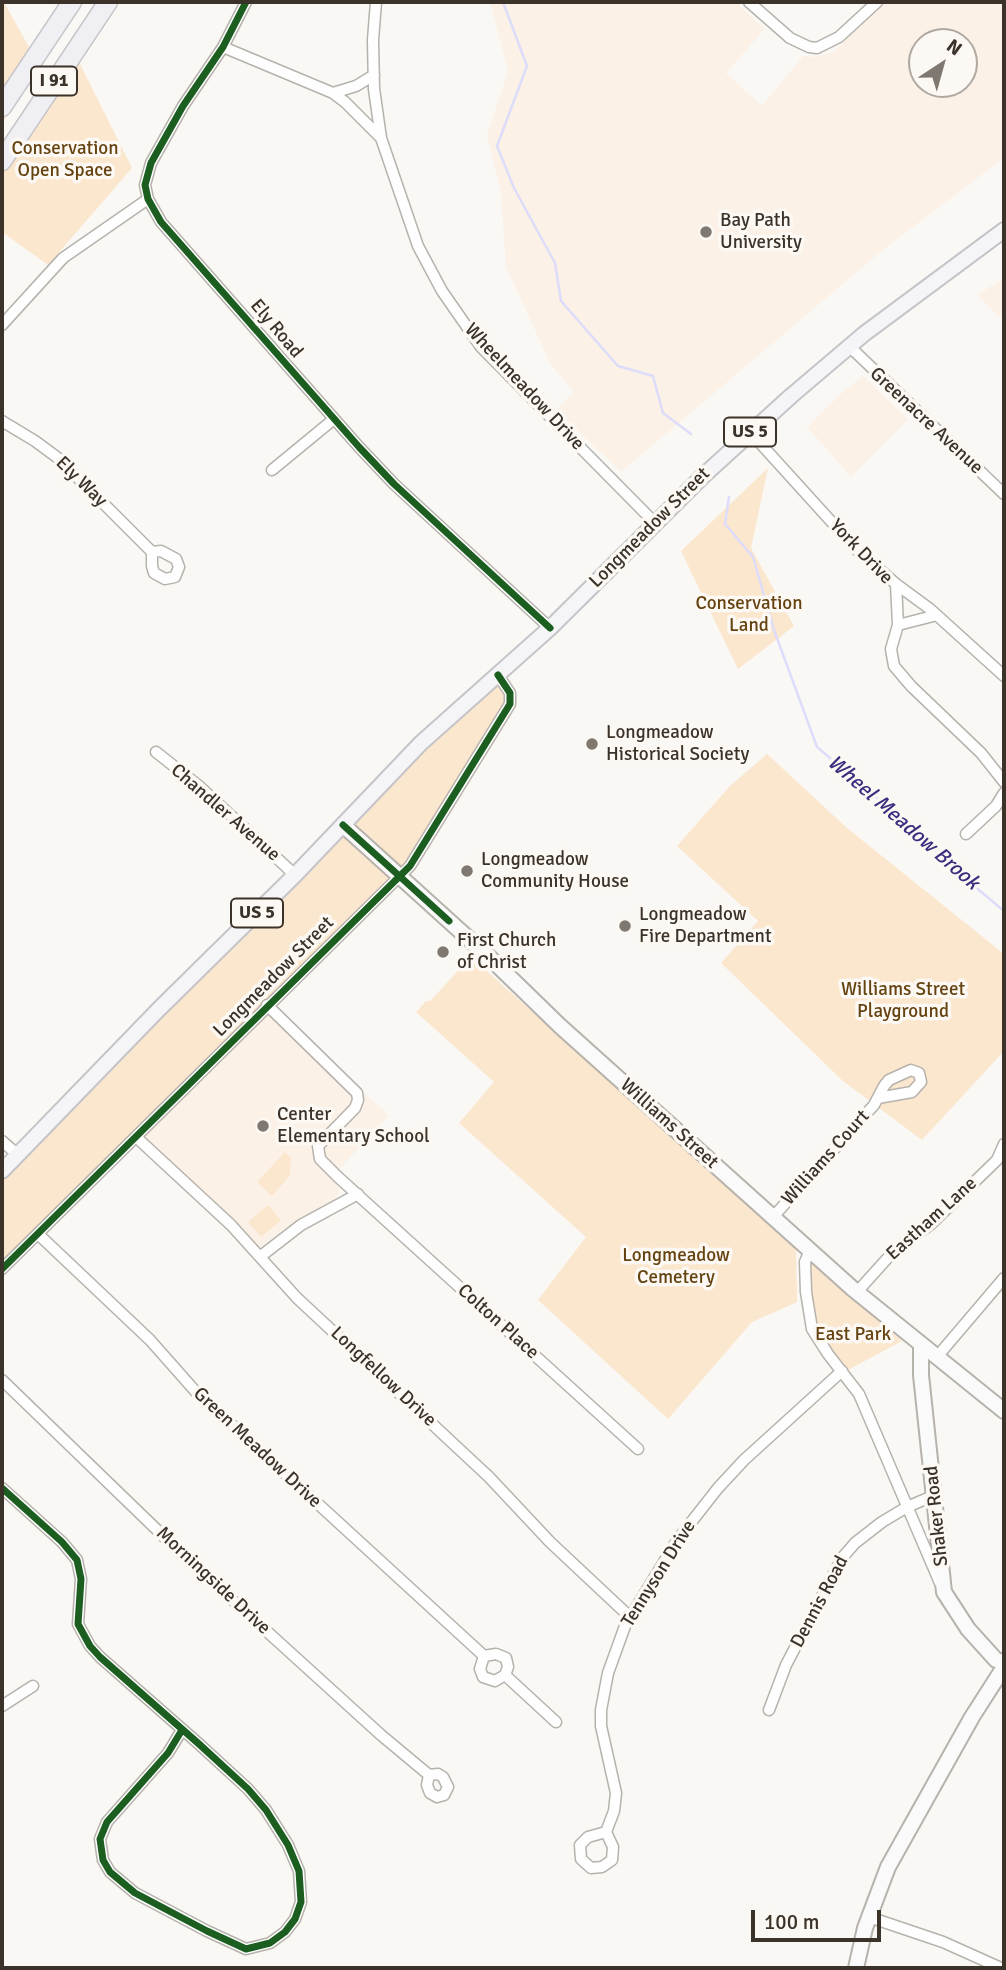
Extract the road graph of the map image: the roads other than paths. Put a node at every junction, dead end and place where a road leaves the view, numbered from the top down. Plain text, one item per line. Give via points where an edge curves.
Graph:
1 (72, 2) edge
2 (108, 2) edge
3 (246, 2) edge
4 (376, 2) edge
5 (749, 2) edge
6 (877, 2) edge
7 (223, 47) junction
8 (374, 75) junction
9 (332, 93) junction
10 (2, 107) edge
11 (381, 138) junction
12 (2, 161) edge
13 (148, 199) junction
14 (1004, 230) edge
15 (2, 325) edge
16 (849, 346) junction
17 (334, 419) junction
18 (2, 421) edge
19 (750, 432) junction
20 (272, 470) dead end
21 (1004, 495) edge
22 (654, 522) junction
23 (152, 552) dead end
24 (896, 584) junction
25 (937, 615) junction
26 (898, 625) junction
27 (550, 628) junction
28 (498, 675) junction
29 (1004, 676) edge
30 (156, 752) dead end
31 (1004, 782) edge
32 (1004, 793) edge
33 (343, 825) junction
34 (966, 834) dead end
35 (295, 875) junction
36 (400, 876) junction
37 (267, 1005) junction
38 (878, 1098) dead end
39 (135, 1137) junction
40 (2, 1141) edge
41 (1004, 1144) edge
42 (18, 1155) junction
43 (2, 1171) edge
44 (358, 1194) junction
45 (773, 1217) junction
46 (38, 1234) junction
47 (810, 1250) junction
48 (261, 1256) junction
49 (2, 1269) edge
50 (1004, 1278) edge
51 (857, 1292) junction
52 (921, 1346) junction
53 (936, 1357) junction
54 (842, 1371) junction
55 (2, 1380) edge
56 (1004, 1411) edge
57 (638, 1449) dead end
58 (2, 1488) edge
59 (934, 1495) junction
60 (907, 1507) junction
61 (944, 1592) junction
62 (630, 1617) junction
63 (484, 1656) junction
64 (1004, 1664) edge
65 (505, 1675) junction
66 (33, 1686) dead end
67 (2, 1706) edge
68 (769, 1710) dead end
69 (556, 1722) dead end
70 (182, 1730) junction
71 (429, 1775) dead end
72 (606, 1832) dead end
73 (869, 1917) junction
74 (856, 1968) edge
75 (1001, 1968) edge

1 - 10 highway, I 91
2 - 12 highway, I 91
3 - 7 street
4 - 8 street, Wheelmeadow Drive
5 - 6 street via 790,38 817,48 839,37
7 - 9 street
7 - 13 street via 151,163 145,185
8 - 9 street
8 - 11 street, Wheelmeadow Drive
9 - 11 street
11 - 22 street, Wheelmeadow Drive via 418,246 464,324 514,382
13 - 15 street via 63,258
13 - 17 street, Ely Road via 161,222
14 - 16 main road, Longmeadow Street / US 5
16 - 19 main road, Longmeadow Street / US 5
16 - 21 street, Greenacre Avenue
17 - 20 street
17 - 27 street, Ely Road via 394,484
18 - 23 street, Ely Way via 52,453
19 - 22 main road, Longmeadow Street / US 5
19 - 24 street, York Drive via 858,550
22 - 27 main road, Longmeadow Street / US 5
24 - 25 street
24 - 26 street, York Drive
25 - 26 street
25 - 29 street
26 - 31 street, York Drive via 891,649 899,672 981,752
27 - 28 main road, Longmeadow Street / US 5
28 - 33 main road, Longmeadow Street / US 5 via 421,743
28 - 36 street, Longmeadow Street via 510,693 510,704 420,852
30 - 35 street, Chandler Avenue
32 - 34 street
33 - 35 main road, Longmeadow Street / US 5
33 - 36 main road, Williams Street
35 - 42 main road, Longmeadow Street / US 5
36 - 37 street, Longmeadow Street
36 - 45 main road, Williams Street
37 - 39 street, Longmeadow Street
37 - 44 street, Colton Place via 358,1097 355,1108 317,1150 323,1163
38 - 45 street, Williams Court
39 - 46 street, Longmeadow Street
39 - 48 street, Longfellow Drive
40 - 42 street
41 - 51 street, Eastham Lane via 997,1160 930,1224 893,1252
42 - 43 main road, Longmeadow Street / US 5
44 - 48 street via 301,1225
44 - 57 street, Colton Place
45 - 47 main road, Williams Street
46 - 49 street, Longmeadow Street
46 - 63 street, Green Meadow Drive via 217,1412
47 - 51 main road, Williams Street
47 - 54 street via 805,1262 811,1323
48 - 62 street, Longfellow Drive via 297,1298 489,1477
50 - 53 street
51 - 52 main road, Williams Street
52 - 53 main road, Williams Street
52 - 59 main road, Shaker Road
53 - 56 main road, Williams Street
54 - 60 street via 862,1400
54 - 62 street, Tennyson Drive via 718,1488 683,1532
55 - 71 street, Morningside Drive via 214,1584
58 - 70 street via 77,1560 81,1579 78,1624 90,1646
59 - 60 street, Dennis Road
59 - 61 main road, Shaker Road
60 - 61 street
60 - 68 street, Dennis Road via 864,1535 842,1558 786,1665
61 - 64 main road, Shaker Road via 968,1629
62 - 72 street, Tennyson Drive via 614,1654 601,1710 616,1793
63 - 65 street, Green Meadow Drive via 506,1658
63 - 65 street, Green Meadow Drive via 483,1677 495,1681
64 - 73 main road, Shaker Road via 888,1867
65 - 69 street, Green Meadow Drive
66 - 67 street
70 - 70 street via 259,1801 292,1853 301,1880 301,1902 295,1919 270,1943 246,1949 228,1941 135,1894 103,1860 100,1839 107,1822 168,1753
73 - 74 main road, Shaker Road
73 - 75 street

